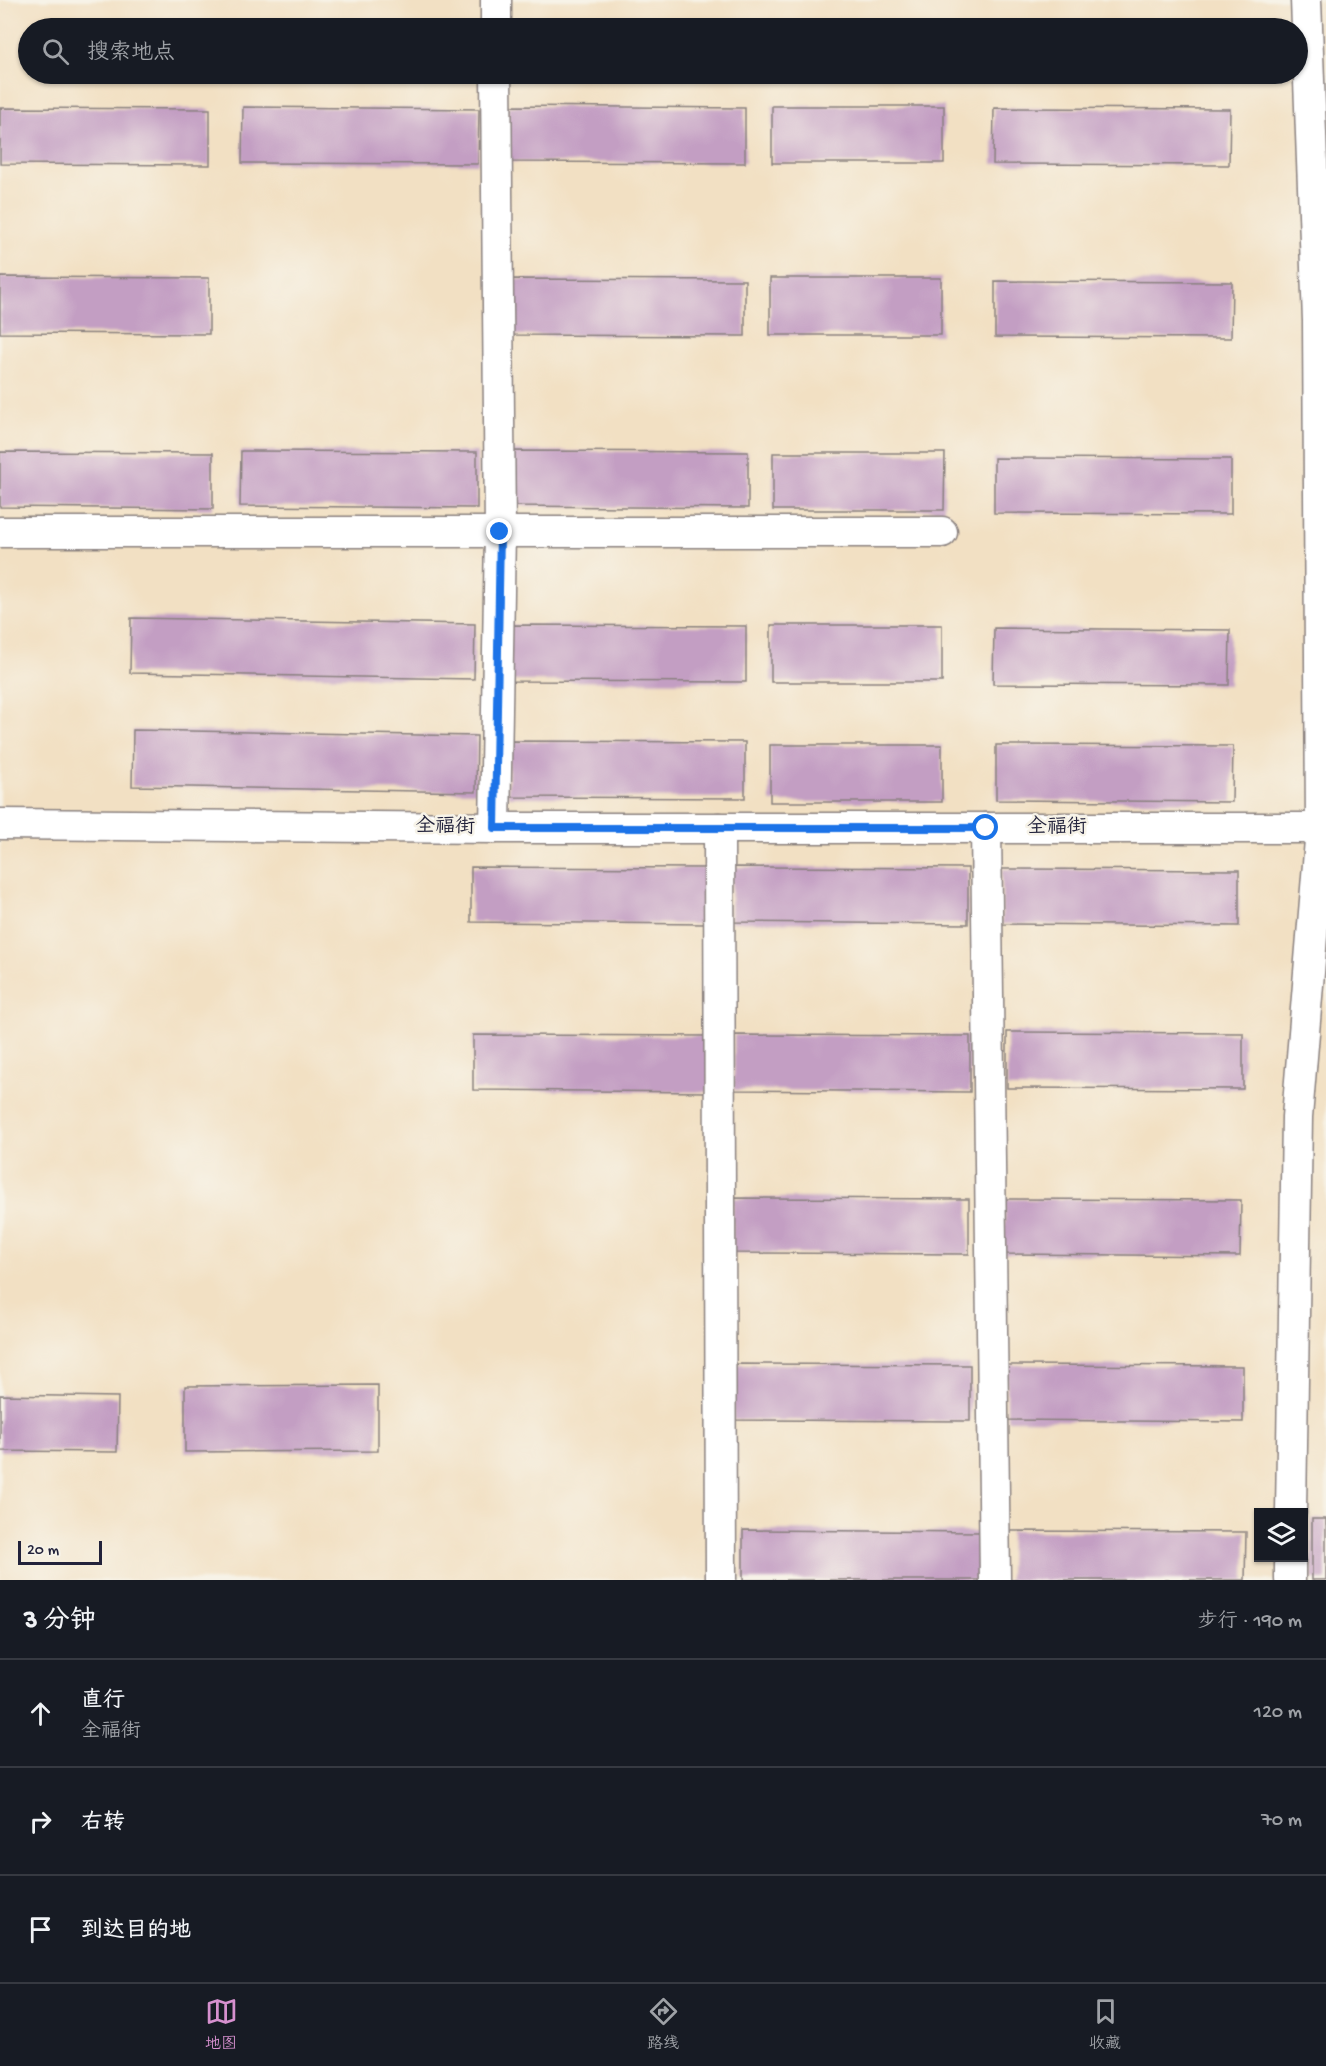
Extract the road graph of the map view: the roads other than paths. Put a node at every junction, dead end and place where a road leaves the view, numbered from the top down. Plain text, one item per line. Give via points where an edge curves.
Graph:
1 (495, 0) edge
2 (1306, 0) edge
3 (496, 18) edge
4 (1307, 18) edge
5 (1308, 54) edge
6 (496, 84) edge
7 (0, 532) edge
8 (500, 532) junction
9 (942, 532) dead end
10 (0, 824) edge
11 (495, 828) junction
12 (719, 828) junction
13 (986, 828) junction
14 (1322, 828) junction
15 (1291, 1508) edge
16 (1290, 1562) edge
17 (721, 1580) edge
18 (995, 1580) edge
19 (1290, 1580) edge

1 - 3 street
2 - 4 street
5 - 14 street via 1318,321
6 - 8 street
7 - 8 street
8 - 9 street
8 - 11 street
10 - 11 street, 全福街
11 - 12 street, 全福街
12 - 13 street, 全福街
12 - 17 street
13 - 14 street, 全福街
13 - 18 street
14 - 15 street via 1297,1117
16 - 19 street

